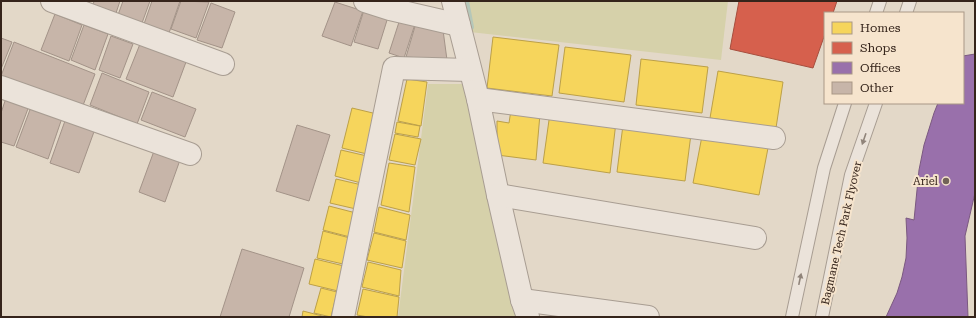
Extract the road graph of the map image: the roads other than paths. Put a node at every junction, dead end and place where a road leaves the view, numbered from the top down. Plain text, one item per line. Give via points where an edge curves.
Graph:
1 (52, 1) edge
2 (365, 1) edge
3 (453, 1) edge
4 (880, 1) edge
5 (910, 1) edge
6 (876, 12) edge
7 (906, 12) edge
8 (459, 25) junction
9 (223, 64) dead end
10 (470, 70) junction
11 (1, 86) edge
12 (478, 99) junction
13 (846, 104) edge
14 (876, 104) edge
15 (774, 138) dead end
16 (190, 154) dead end
17 (498, 195) junction
18 (755, 238) dead end
19 (525, 308) edge
20 (343, 317) edge
21 (648, 317) edge
22 (792, 317) edge
23 (822, 317) edge

1 - 9 street
2 - 8 street
3 - 8 street
4 - 6 lane
5 - 7 lane
8 - 10 street
10 - 12 street
10 - 20 street via 394,68
11 - 16 street
12 - 15 street
12 - 17 street
22 -> 13 lane via 824,168
14 -> 23 lane, Bagmane Tech Park Flyover via 851,175
17 - 18 street
17 - 19 street
19 - 21 street

